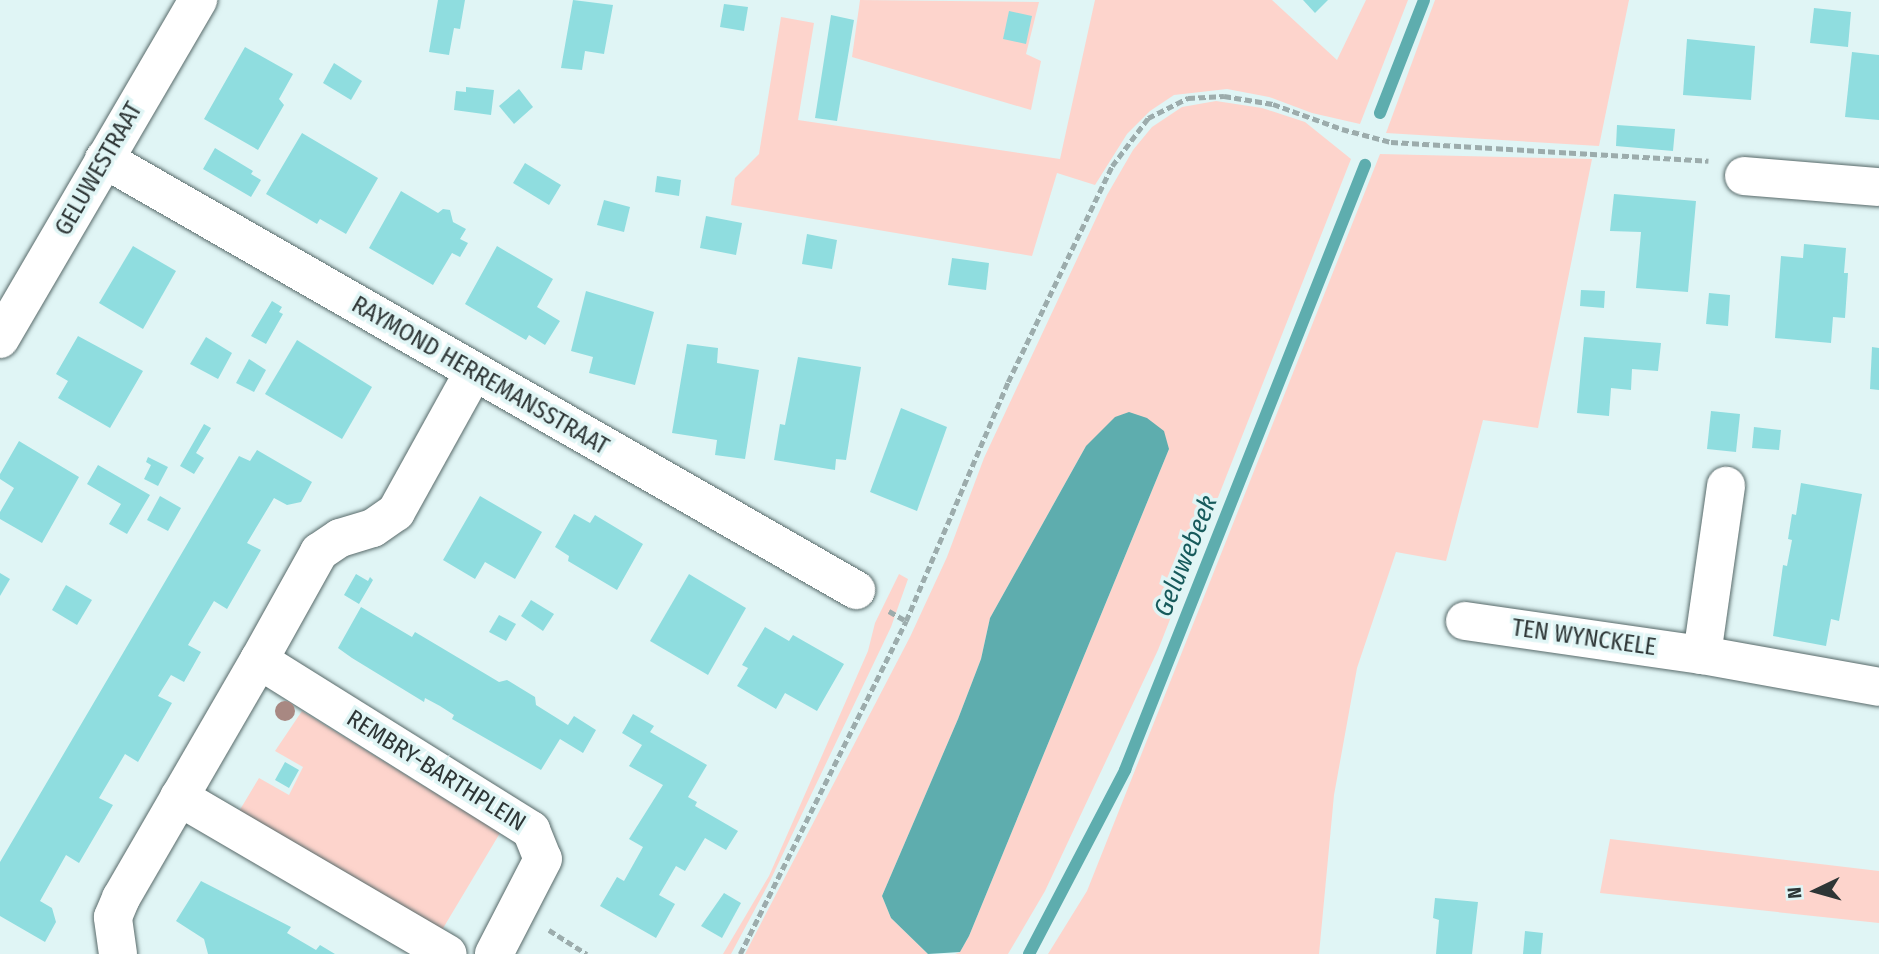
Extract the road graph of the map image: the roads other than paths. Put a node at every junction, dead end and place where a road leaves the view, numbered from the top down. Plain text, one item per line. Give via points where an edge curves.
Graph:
1 (198, 0) edge
2 (104, 159) junction
3 (1744, 176) road end
4 (1879, 187) edge
5 (0, 339) edge
6 (474, 373) junction
7 (1726, 486) dead end
8 (856, 590) dead end
9 (1465, 621) dead end
10 (1702, 655) junction
11 (259, 660) junction
12 (1879, 687) edge
13 (180, 797) junction
14 (118, 954) edge
15 (449, 954) edge
16 (494, 954) edge

1 - 2 street, GELUWESTRAAT
2 - 5 street, GELUWESTRAAT
2 - 6 street, RAYMOND HERREMANSSTRAAT
3 - 4 street
6 - 8 street, RAYMOND HERREMANSSTRAAT
6 - 11 street via 396,512 373,528 340,538 319,552
7 - 10 street
9 - 10 street, TEN WYNCKELE
10 - 12 street, TEN WYNCKELE
11 - 13 street
11 - 16 street, REMBRY-BARTHPLEIN via 531,830 543,859
13 - 14 street via 113,917
13 - 15 street

